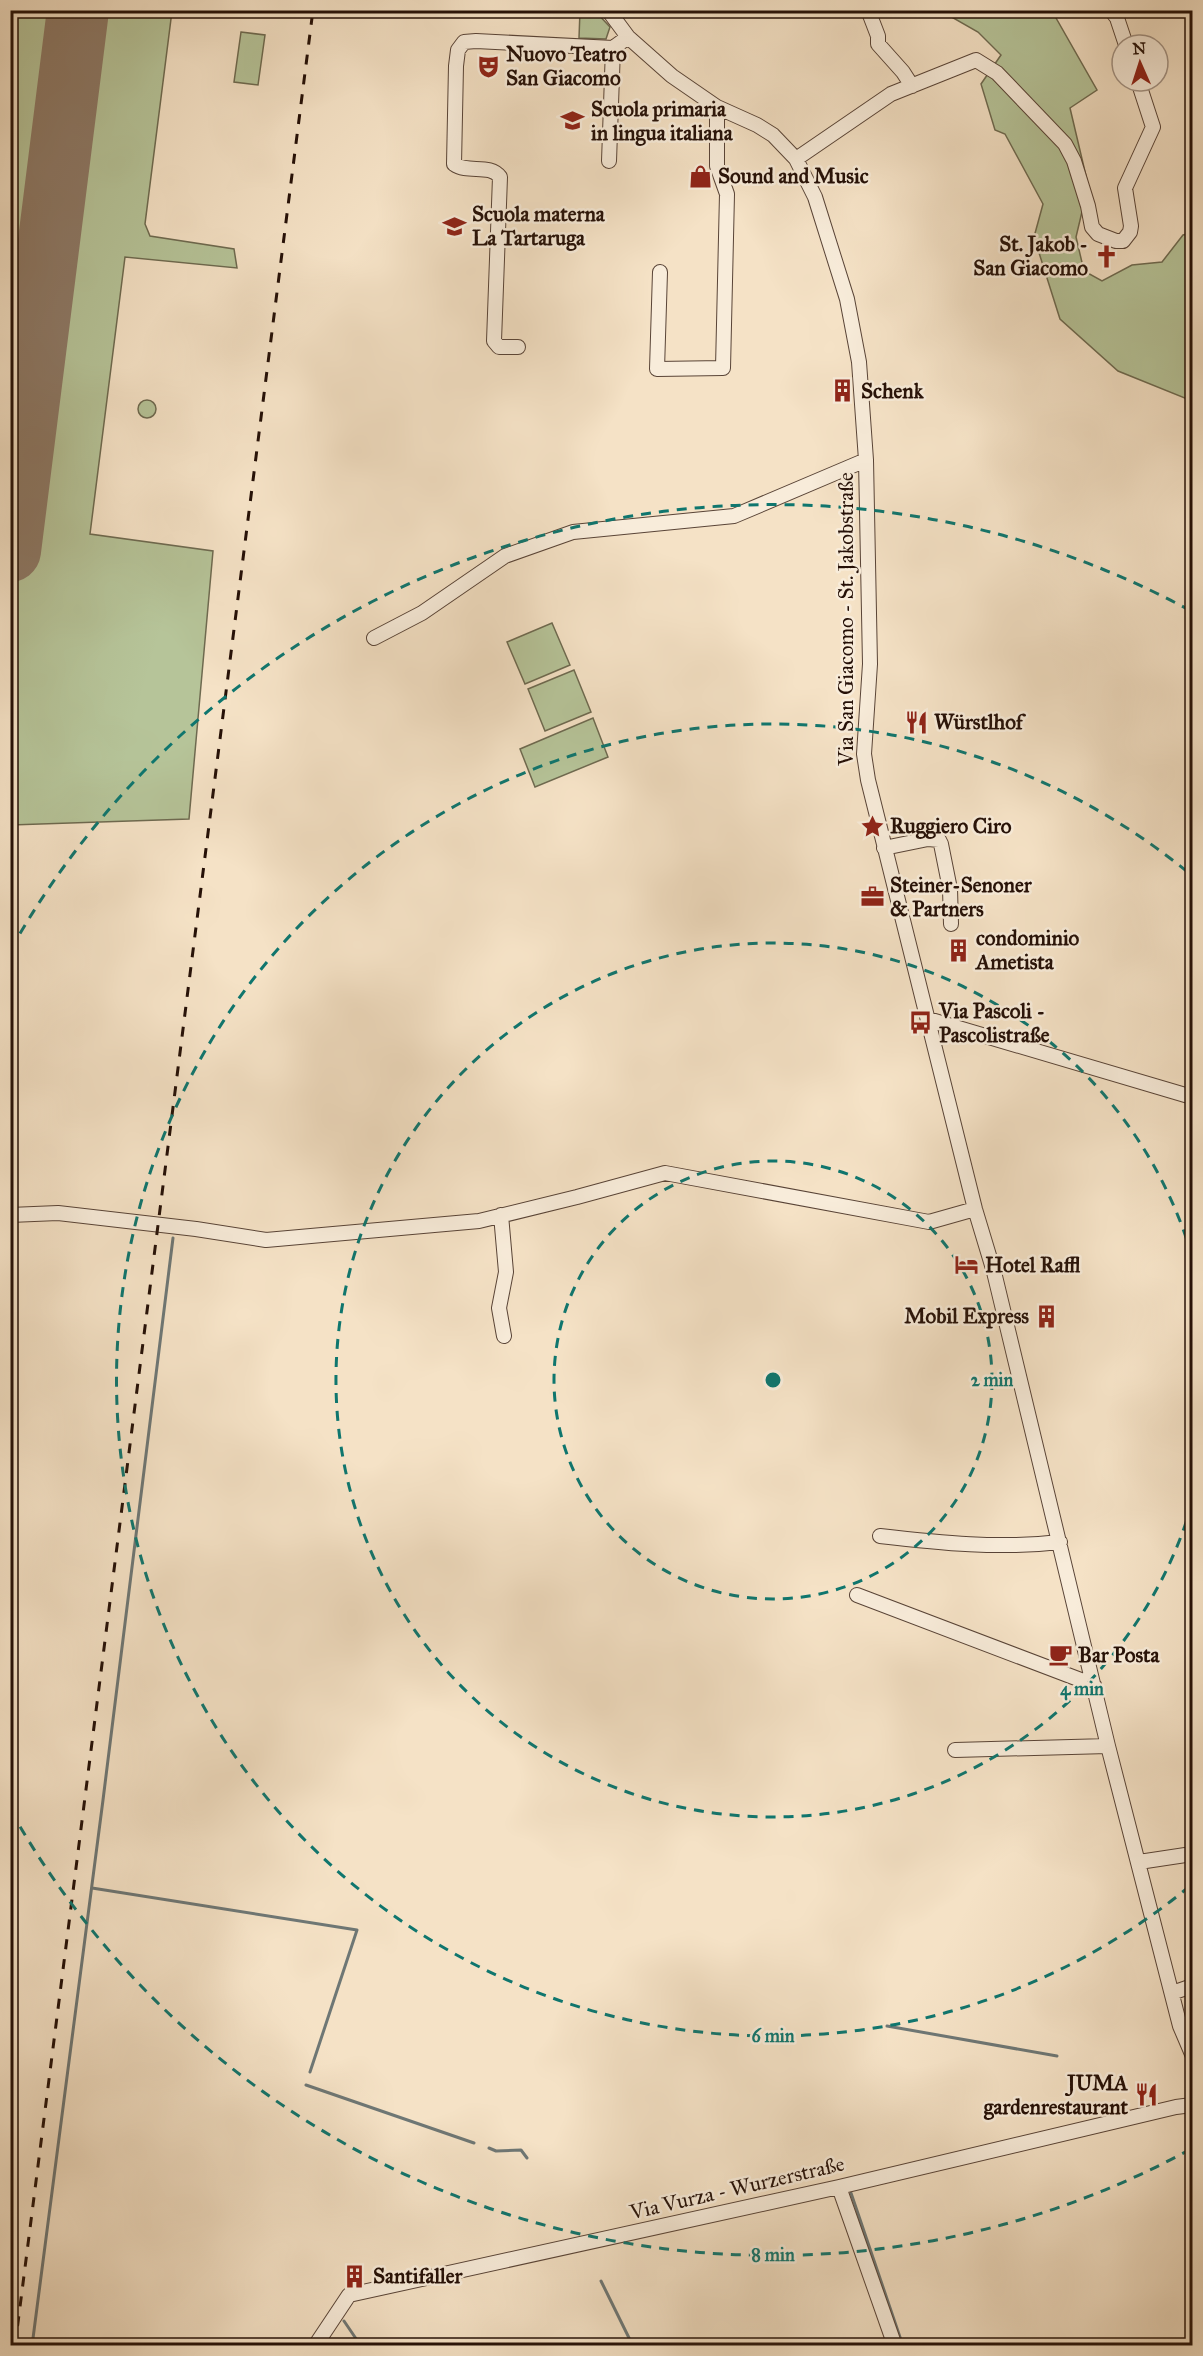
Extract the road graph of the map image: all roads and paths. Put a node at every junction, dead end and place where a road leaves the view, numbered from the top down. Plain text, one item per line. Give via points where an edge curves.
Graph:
1 (608, 10) edge
2 (868, 10) edge
3 (1111, 10) edge
4 (1122, 33) edge
5 (628, 37) junction
6 (613, 48) junction
7 (912, 86) junction
8 (1142, 93) edge
9 (717, 108) junction
10 (796, 159) junction
11 (609, 161) dead end
12 (660, 273) dead end
13 (518, 347) dead end
14 (866, 460) junction
15 (374, 638) dead end
16 (884, 848) junction
17 (951, 924) dead end
18 (928, 1019) junction
19 (1192, 1097) edge
20 (975, 1209) junction
21 (10, 1215) edge
22 (501, 1215) junction
23 (504, 1336) dead end
24 (880, 1536) dead end
25 (1060, 1542) junction
26 (857, 1595) dead end
27 (1094, 1685) junction
28 (1108, 1746) junction
29 (955, 1750) dead end
30 (1192, 1854) edge
31 (1139, 1862) junction
32 (1192, 1986) edge
33 (1172, 1993) junction
34 (1192, 2054) edge
35 (1192, 2105) edge
36 (839, 2187) junction
37 (315, 2346) edge
38 (895, 2346) edge

1 - 5 street, Via San Giacomo - St. Jakobstraße
2 - 7 street via 878,44
3 - 4 street
5 - 6 street
5 - 9 street, Via San Giacomo - St. Jakobstraße via 672,76
6 - 11 street
6 - 13 street via 476,41 464,42 458,50 454,164 460,169 492,170 500,177 494,341 499,347
7 - 8 street via 976,60 997,73 1065,144 1074,161 1092,227 1098,234 1116,241 1123,241 1130,232 1125,188 1152,131
7 - 10 street via 891,94
9 - 10 street, Via San Giacomo - St. Jakobstraße via 773,135
9 - 12 street via 717,166 727,194 723,368 657,369
10 - 14 street, Via San Giacomo - St. Jakobstraße via 815,197 847,299 859,362
14 - 15 street, Via San Giacomo - St. Jakobstraße via 734,516 556,537 505,556 422,613
14 - 16 street, Via San Giacomo - St. Jakobstraße via 870,664 864,754
16 - 17 street via 939,840 950,888
16 - 18 street, Via San Giacomo - St. Jakobstraße
18 - 19 street
18 - 20 street, Via San Giacomo - St. Jakobstraße
20 - 22 street via 929,1222 665,1173
20 - 25 street, Via San Giacomo - St. Jakobstraße
21 - 22 street via 79,1215 266,1240 479,1221
22 - 23 street via 506,1272 499,1308
24 - 25 street via 945,1544
25 - 27 street, Via San Giacomo - St. Jakobstraße
26 - 27 street
27 - 28 street, Via San Giacomo - St. Jakobstraße
28 - 29 street
28 - 31 street, Via San Giacomo - St. Jakobstraße
30 - 31 street
31 - 33 street, Via San Giacomo - St. Jakobstraße
32 - 33 street
33 - 34 street, Via San Giacomo - St. Jakobstraße
35 - 36 street, Via Vurza - Wurzerstraße
36 - 37 street, Via Vurza - Wurzerstraße via 349,2295
36 - 38 street

